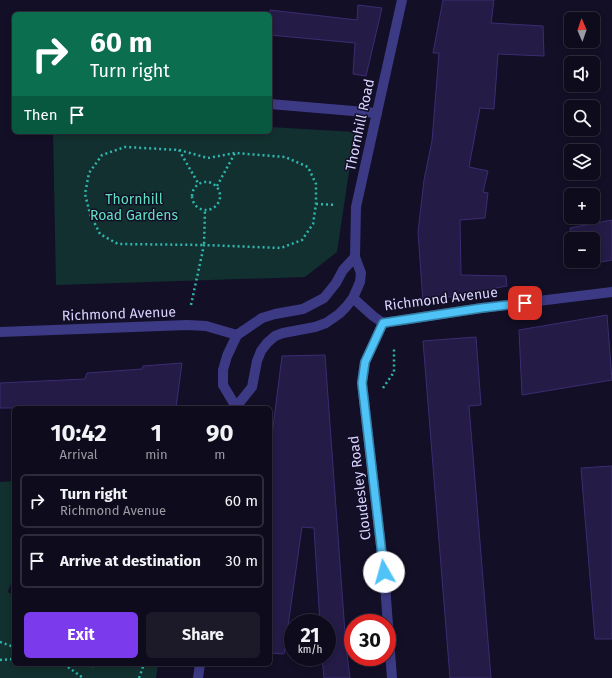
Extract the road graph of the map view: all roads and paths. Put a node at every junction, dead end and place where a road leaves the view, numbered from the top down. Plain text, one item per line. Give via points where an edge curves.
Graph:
1 (402, 0) edge
2 (272, 104) edge
3 (377, 113) junction
4 (179, 150) junction
5 (235, 154) junction
6 (198, 183) junction
7 (217, 186) junction
8 (205, 210) junction
9 (204, 245) junction
10 (355, 257) junction
11 (612, 292) edge
12 (353, 298) junction
13 (386, 323) junction
14 (187, 325) junction
15 (0, 332) edge
16 (238, 335) junction
17 (234, 406) edge
18 (236, 406) edge
19 (365, 416) junction
20 (0, 642) edge
21 (12, 646) edge
22 (12, 659) edge
23 (0, 660) edge
24 (67, 666) edge
25 (143, 666) edge
26 (200, 666) edge
27 (83, 678) edge
28 (138, 678) edge
29 (198, 678) edge
30 (392, 678) edge

1 - 3 street, Thornhill Road
2 - 3 street
3 - 10 street, Thornhill Road via 356,207
4 - 5 path via 208,158
4 - 6 path
4 - 9 path via 126,147 102,155 89,173 85,194 90,214 100,234 118,244
5 - 7 path
5 - 9 path via 285,157 308,167 316,184 313,224 302,240 281,248
6 - 7 path via 208,181
6 - 8 path via 192,193 195,205
7 - 8 path via 221,196 217,206
8 - 9 path
9 - 14 path
10 - 12 street via 361,273
10 - 16 street via 324,298 303,309 262,318
11 - 13 street, Richmond Avenue
12 - 13 street, Richmond Avenue via 373,316
12 - 18 street via 339,314 326,323 283,333 271,339 261,351 252,387
13 - 19 street, Cloudesley Road via 365,362 362,383
13 - 19 path via 395,355 394,372
14 - 15 street, Richmond Avenue
14 - 16 street, Richmond Avenue via 206,326
16 - 17 street via 223,370 223,385
19 - 30 street, Cloudesley Road via 384,572
20 - 21 path
22 - 23 path
24 - 27 path
25 - 28 path
26 - 29 street

